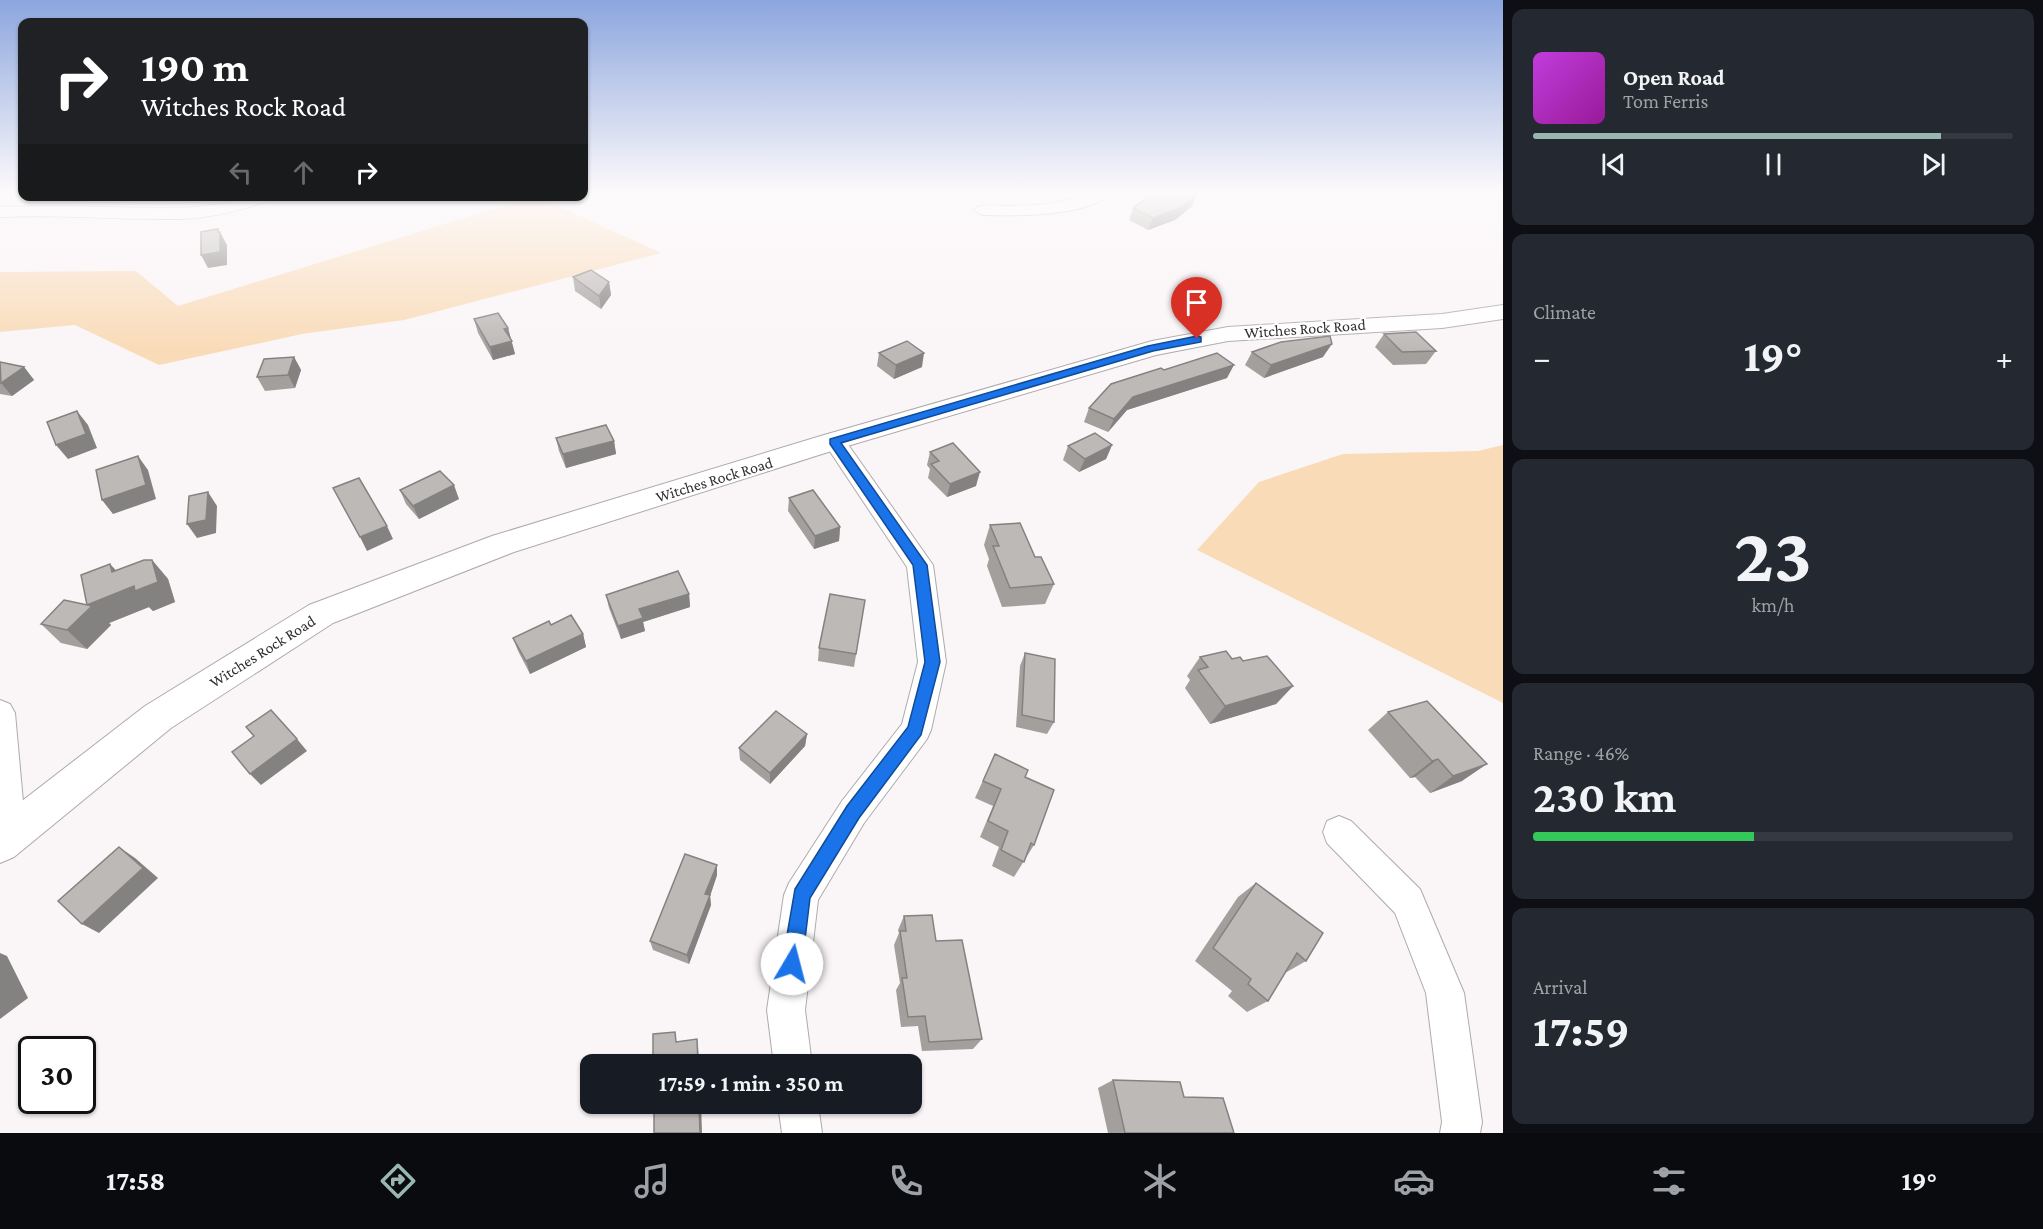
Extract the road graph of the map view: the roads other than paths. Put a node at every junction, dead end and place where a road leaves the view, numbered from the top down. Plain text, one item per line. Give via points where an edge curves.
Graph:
1 (1503, 312) edge
2 (834, 441) junction
3 (0, 713) edge
4 (1339, 832) dead end
5 (5, 839) edge
6 (792, 1054) edge
7 (799, 1114) edge
8 (802, 1133) edge
9 (1460, 1133) edge

1 - 2 street, Witches Rock Road via 1442,321 1228,334 1152,348
2 - 5 street, Witches Rock Road via 503,544 321,614 159,717
2 - 6 street via 920,565 933,662 915,730 853,812 801,895 786,1010
3 - 5 street
4 - 9 street via 1408,901 1445,993 1462,1122
7 - 8 street

